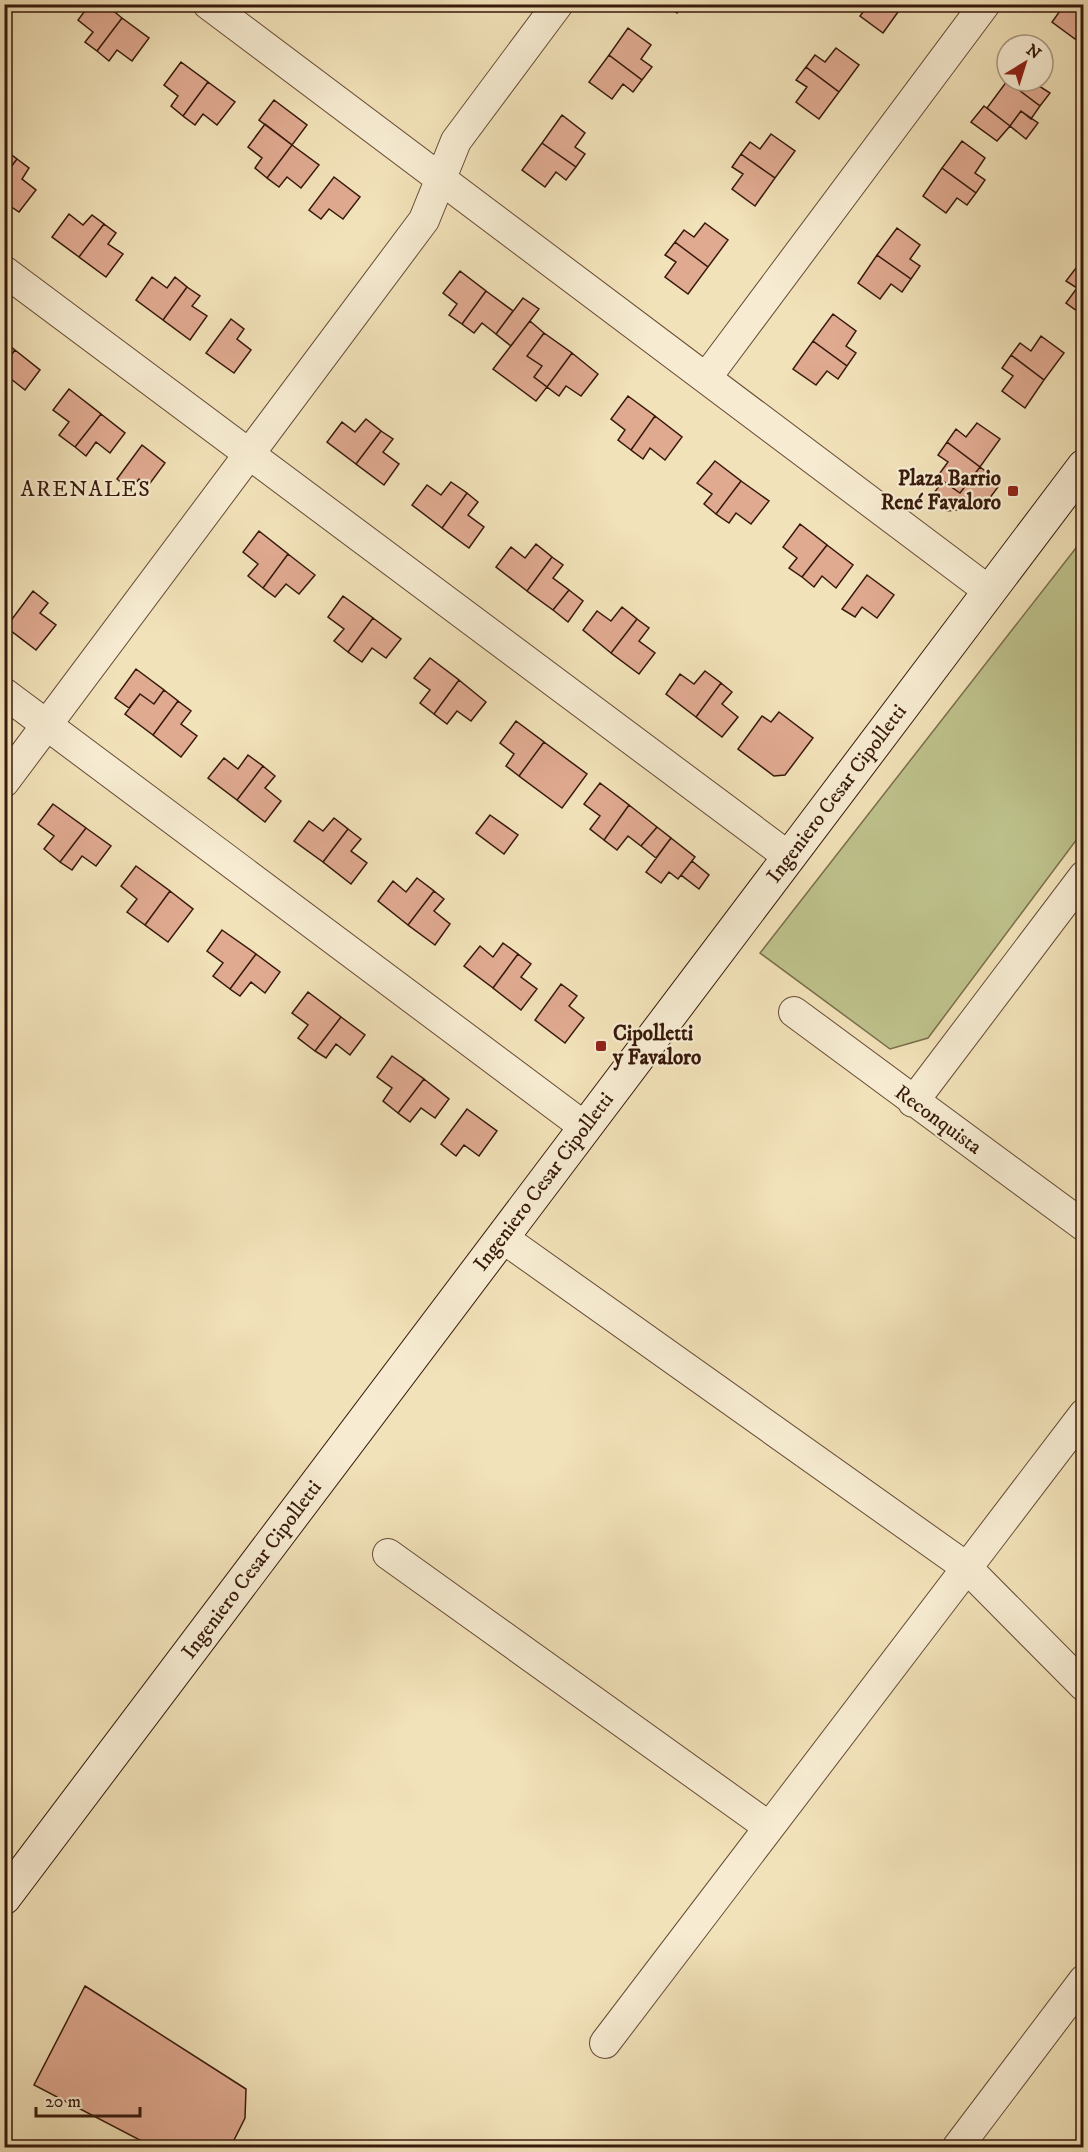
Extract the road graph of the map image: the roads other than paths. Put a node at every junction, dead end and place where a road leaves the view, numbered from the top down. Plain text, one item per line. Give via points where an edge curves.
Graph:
1 (208, 4) edge
2 (558, 4) edge
3 (985, 4) edge
4 (441, 179) junction
5 (4, 271) edge
6 (706, 378) junction
7 (249, 454) junction
8 (1083, 466) edge
9 (989, 591) junction
10 (4, 693) edge
11 (47, 725) junction
12 (4, 782) edge
13 (789, 857) junction
14 (1083, 876) edge
15 (794, 1012) dead end
16 (913, 1102) junction
17 (586, 1128) junction
18 (1083, 1226) edge
19 (503, 1238) junction
20 (1083, 1414) edge
21 (388, 1554) dead end
22 (966, 1567) junction
23 (1083, 1686) edge
24 (769, 1827) junction
25 (4, 1898) edge
26 (1083, 1980) edge
27 (605, 2043) dead end
28 (969, 2144) edge

1 - 4 street
2 - 4 street via 456,141
3 - 6 street
4 - 6 street
4 - 7 street via 424,220
5 - 7 street
6 - 9 street
7 - 11 street
7 - 13 street
8 - 9 street, Ingeniero Cesar Cipolletti
9 - 13 street, Ingeniero Cesar Cipolletti
10 - 11 street
11 - 12 street
11 - 17 street
13 - 17 street, Ingeniero Cesar Cipolletti
14 - 16 street
15 - 16 street, Reconquista
16 - 18 street, Reconquista
17 - 19 street, Ingeniero Cesar Cipolletti
19 - 22 street
19 - 25 street, Ingeniero Cesar Cipolletti
20 - 22 street
21 - 24 street
22 - 23 street
22 - 24 street
24 - 27 street
26 - 28 street

